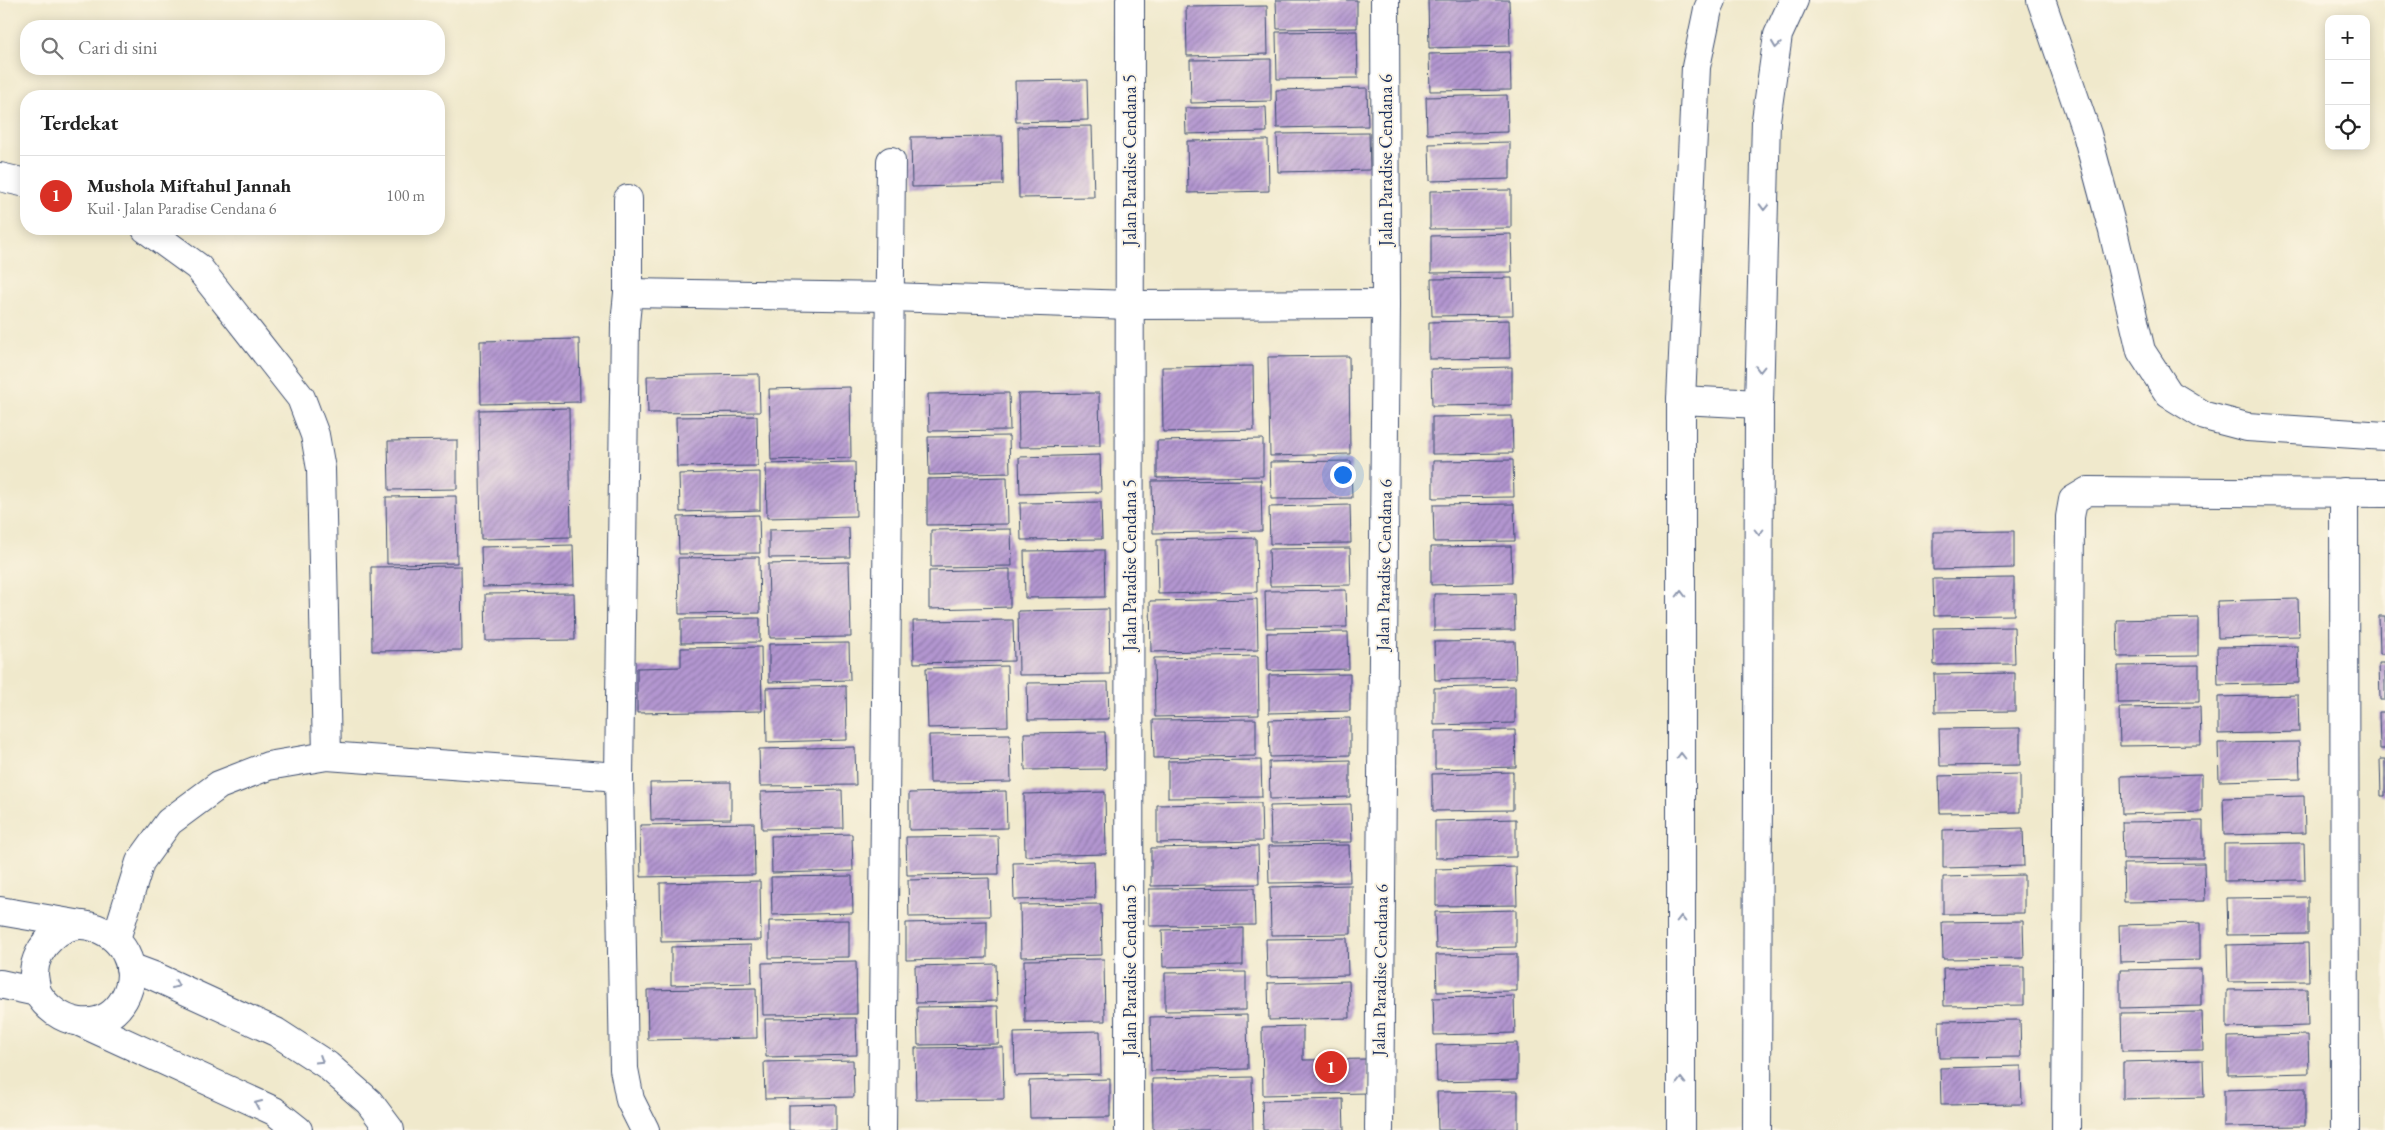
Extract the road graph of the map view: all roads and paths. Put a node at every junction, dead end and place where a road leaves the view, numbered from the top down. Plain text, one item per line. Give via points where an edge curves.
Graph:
1 (1130, 0) edge
2 (1386, 0) edge
3 (1712, 0) edge
4 (1794, 0) edge
5 (2041, 0) edge
6 (891, 161) dead end
7 (0, 177) edge
8 (20, 182) edge
9 (628, 199) dead end
10 (154, 235) edge
11 (628, 293) junction
12 (890, 297) junction
13 (1386, 304) junction
14 (1130, 305) junction
15 (1681, 400) junction
16 (1759, 404) junction
17 (2385, 436) edge
18 (2344, 492) junction
19 (2385, 493) edge
20 (327, 756) junction
21 (619, 777) junction
22 (0, 911) edge
23 (85, 925) junction
24 (116, 939) junction
25 (130, 968) junction
26 (0, 984) edge
27 (37, 992) junction
28 (82, 1023) junction
29 (298, 1130) edge
30 (390, 1130) edge
31 (645, 1130) edge
32 (882, 1130) edge
33 (1130, 1130) edge
34 (1379, 1130) edge
35 (1681, 1130) edge
36 (1757, 1130) edge
37 (2066, 1130) edge
38 (2345, 1130) edge

1 - 14 street, Jalan Paradise Cendana 5
2 - 13 street, Jalan Paradise Cendana 6
3 - 15 street via 1696,67
4 -> 16 street via 1778,35 1766,120
5 - 17 street via 2087,134 2142,351 2169,394 2205,416 2247,427
6 - 12 street
7 - 8 street
9 - 11 street
10 - 20 street via 198,267 301,398 315,435 321,470
11 - 12 street
11 - 21 street
12 - 14 street
12 - 32 street
13 - 14 street
13 - 34 street, Jalan Paradise Cendana 6
14 - 33 street, Jalan Paradise Cendana 5
15 - 16 street
35 -> 15 street
16 -> 36 street
18 - 19 street
18 - 37 street via 2088,491 2073,500 2070,517
18 - 38 street
20 - 21 street
20 - 24 street via 268,766 219,785 169,822 140,862
21 - 31 street via 624,1069 630,1100
22 - 23 street
23 - 24 street
23 - 27 street via 66,928 50,938 39,954 34,972
24 - 25 street via 126,952
25 - 28 street via 130,984 124,1000 98,1020
25 -> 30 street via 154,976 284,1037 327,1065 369,1102
26 - 27 street
27 - 28 street via 55,1014
29 -> 28 street via 274,1111

